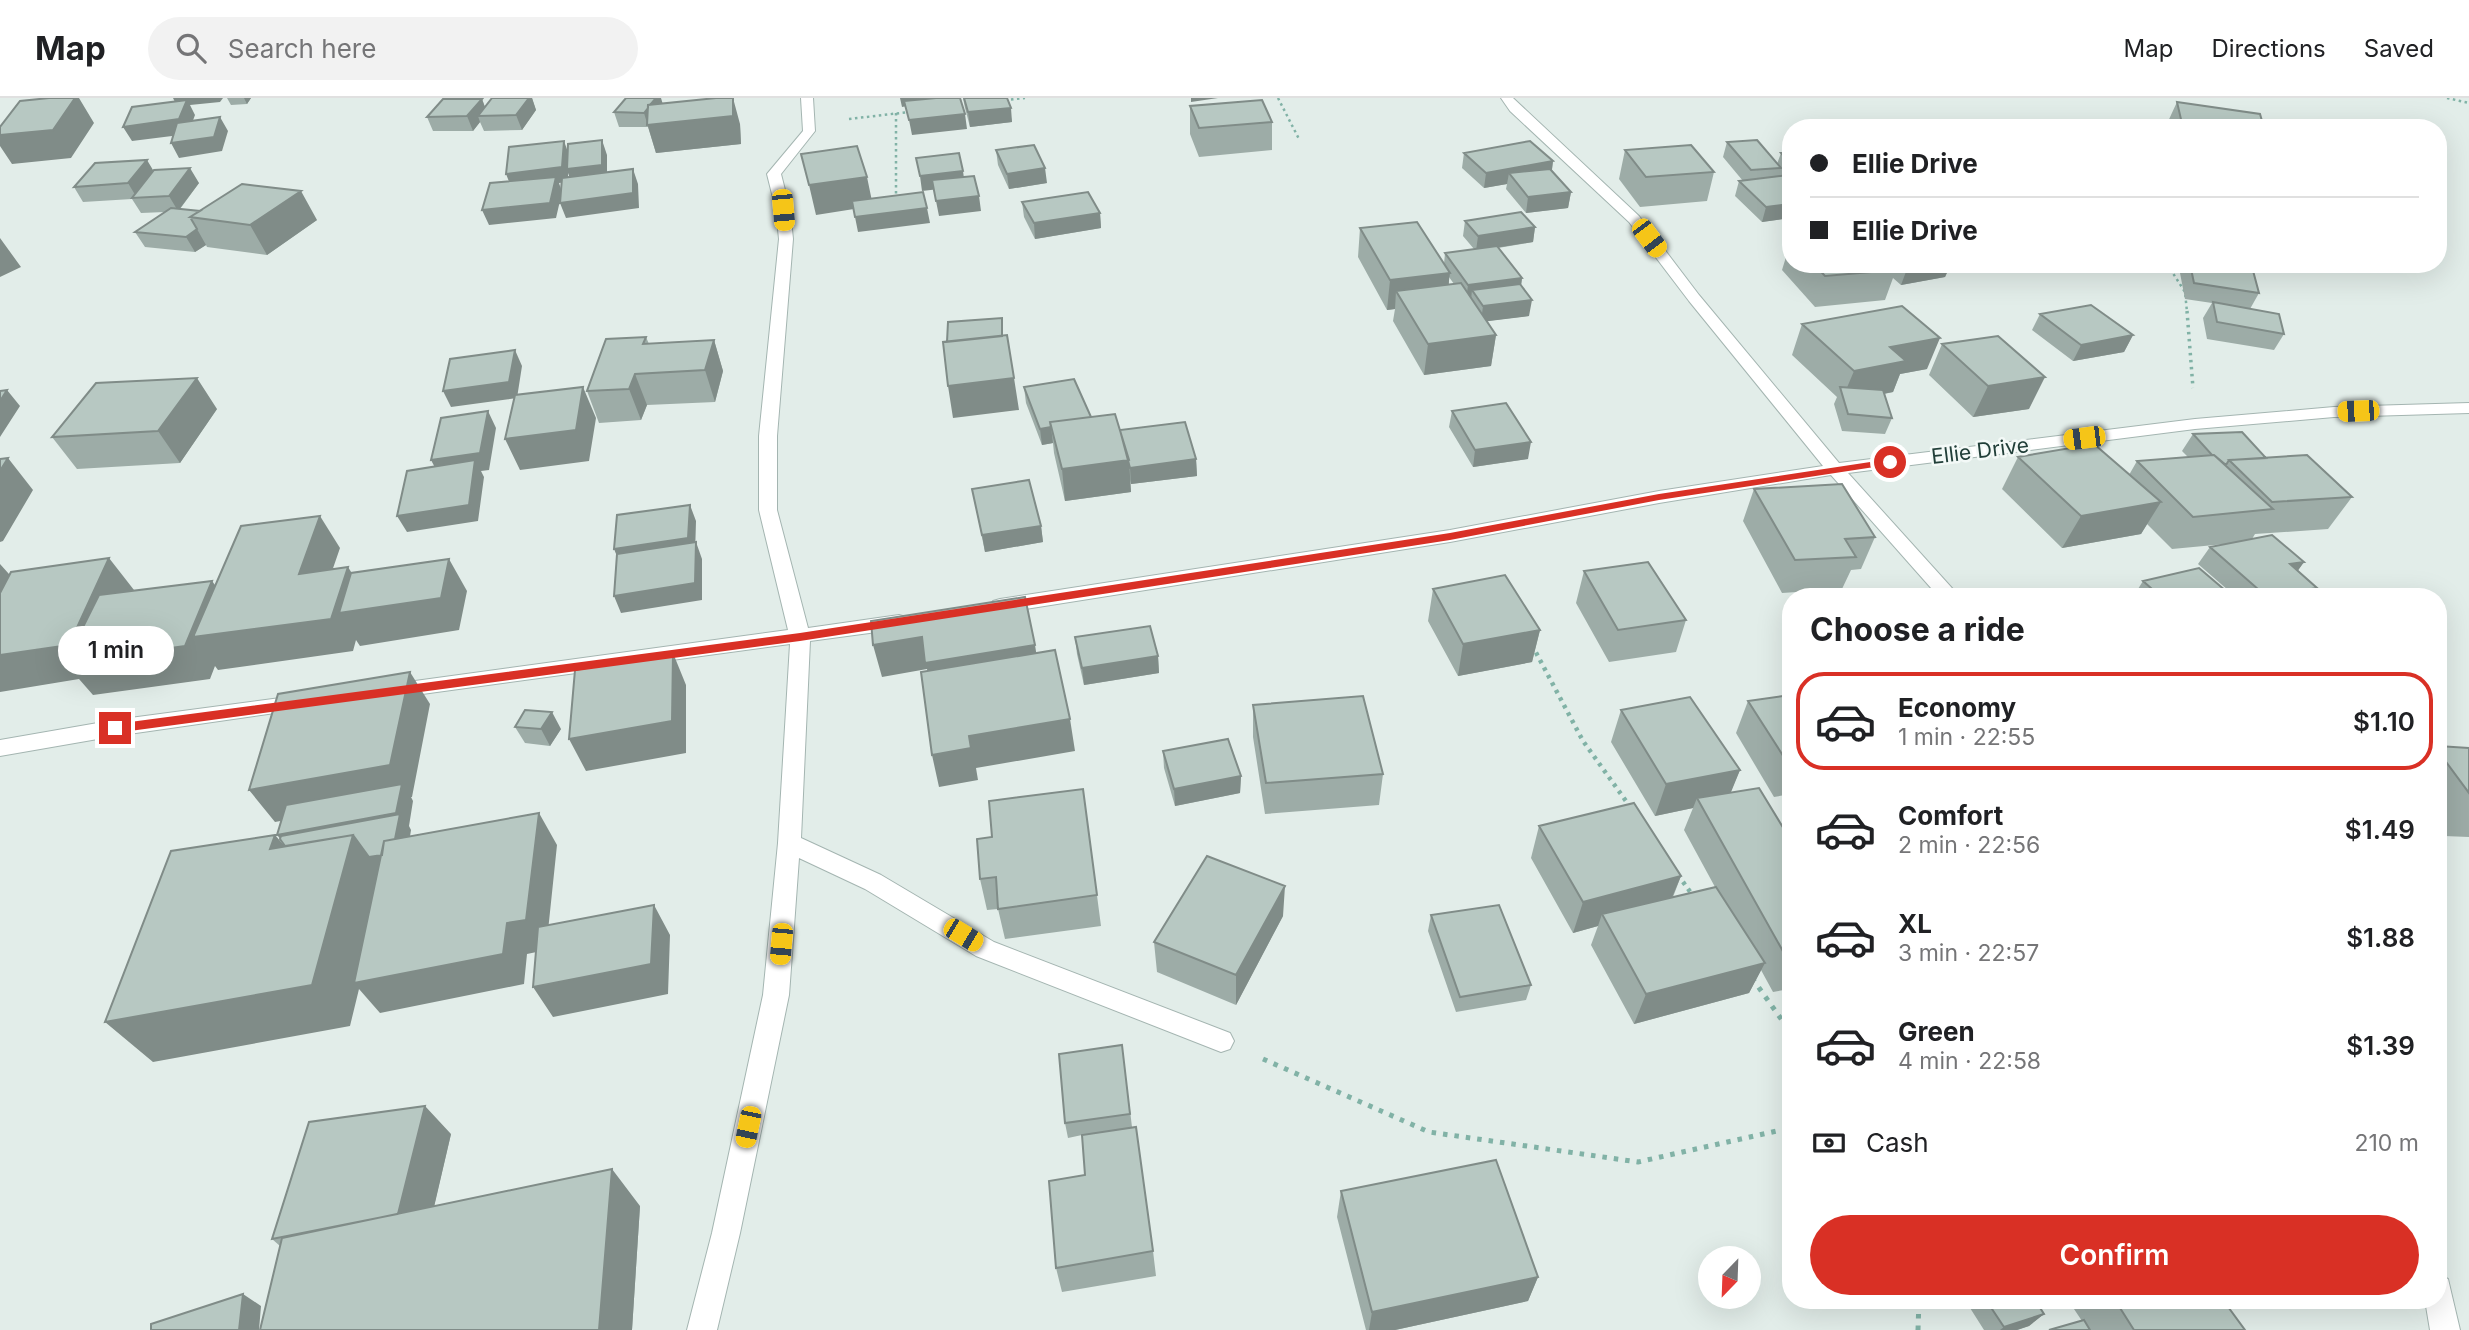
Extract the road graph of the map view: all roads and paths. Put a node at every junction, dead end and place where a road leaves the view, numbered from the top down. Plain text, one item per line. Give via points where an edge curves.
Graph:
1 (807, 98) edge
2 (1025, 98) edge
3 (1278, 98) edge
4 (1507, 98) edge
5 (2447, 98) edge
6 (999, 101) edge
7 (2469, 103) edge
8 (909, 112) edge
9 (896, 113) junction
10 (809, 131) junction
11 (1298, 139) dead end
12 (896, 195) edge
13 (2173, 273) edge
14 (2469, 408) edge
15 (2195, 424) junction
16 (1835, 469) junction
17 (1942, 588) edge
18 (980, 609) edge
19 (925, 618) edge
20 (1527, 635) edge
21 (800, 637) junction
22 (375, 694) edge
23 (321, 701) edge
24 (0, 748) edge
25 (1631, 809) edge
26 (789, 843) junction
27 (1671, 865) edge
28 (1695, 899) edge
29 (1744, 967) edge
30 (1782, 1020) edge
31 (1221, 1041) joint
32 (1782, 1130) edge
33 (1919, 1309) edge
34 (2441, 1309) edge
35 (702, 1330) edge
36 (1918, 1330) edge
37 (2445, 1330) edge

1 - 10 street
2 - 6 path
3 - 11 path
4 - 16 street via 1634,219
5 - 7 path
8 - 9 path
9 - 10 path via 841,120
9 - 12 path
10 - 21 street via 774,174 786,239 768,436 768,510
13 - 15 path via 2185,292
14 - 15 street, Ellie Drive via 2334,412
15 - 16 street, Ellie Drive
16 - 17 street
16 - 18 street, Ellie Drive via 1450,536
19 - 21 street
20 - 25 path via 1583,741
21 - 22 street
21 - 26 street
23 - 24 street
26 - 31 street via 873,882 985,949
26 - 35 street via 776,995
27 - 28 path
29 - 30 path
31 - 32 path via 1429,1132 1637,1162
33 - 36 path
34 - 37 street

